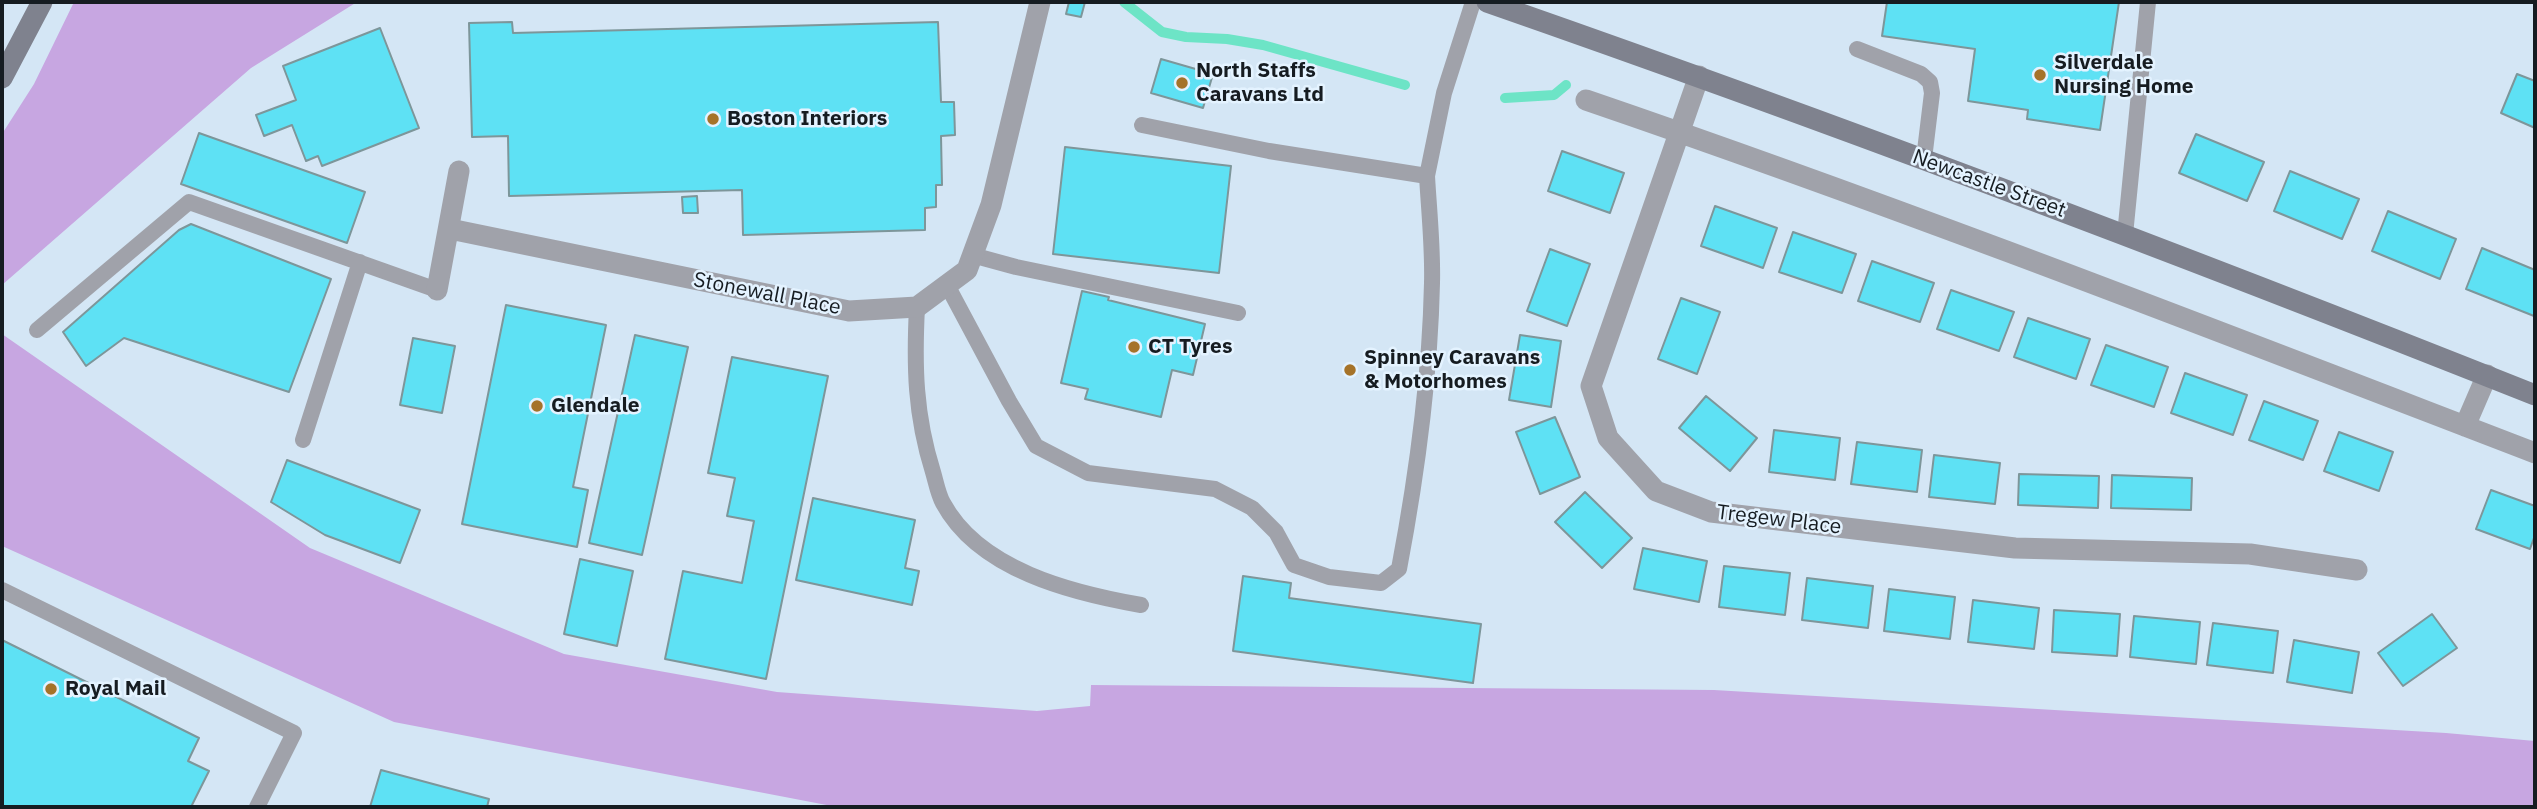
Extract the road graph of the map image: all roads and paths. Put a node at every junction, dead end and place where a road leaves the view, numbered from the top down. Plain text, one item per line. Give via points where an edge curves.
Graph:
1 (42, 2) edge
2 (1040, 2) edge
3 (1473, 2) edge
4 (1487, 2) edge
5 (2148, 2) edge
6 (1857, 49) dead end
7 (1699, 76) junction
8 (2, 78) edge
9 (1586, 100) dead end
10 (1142, 125) dead end
11 (1678, 132) junction
12 (1924, 159) junction
13 (459, 171) dead end
14 (1427, 176) junction
15 (450, 229) junction
16 (2125, 234) junction
17 (972, 255) junction
18 (360, 262) junction
19 (947, 285) junction
20 (437, 290) joint
21 (917, 307) junction
22 (1238, 313) dead end
23 (37, 330) dead end
24 (2487, 375) junction
25 (2535, 395) edge
26 (2465, 426) junction
27 (303, 440) dead end
28 (2535, 453) edge
29 (2357, 570) dead end
30 (2, 590) edge
31 (1141, 605) dead end
32 (257, 807) edge

1 - 8 main road
2 - 17 street via 991,205
3 - 14 lane via 1444,93
4 - 7 main road, Newcastle Street
5 - 16 lane
6 - 12 lane via 1921,74 1930,82
7 - 11 street, Tregew Place
7 - 12 main road, Newcastle Street
9 - 11 street
10 - 14 lane
11 - 26 street
11 - 29 street, Tregew Place via 1591,386 1608,438 1657,491 1711,512 2015,548 2250,554
12 - 16 main road, Newcastle Street
13 - 15 street
14 - 19 lane via 1433,280 1427,387 1399,569 1381,583 1329,577 1294,565 1276,532 1252,508 1215,489 1088,473 1036,446
15 - 20 street
15 - 21 street, Stonewall Place via 849,311
16 - 24 main road, Newcastle Street
17 - 19 street via 967,270
17 - 22 lane
18 - 20 lane
18 - 23 lane via 189,202
18 - 27 lane
19 - 21 street
21 - 31 lane via 916,400 942,502 982,548 1051,584
24 - 25 main road, Newcastle Street
24 - 26 street
26 - 28 street
30 - 32 lane via 294,733

